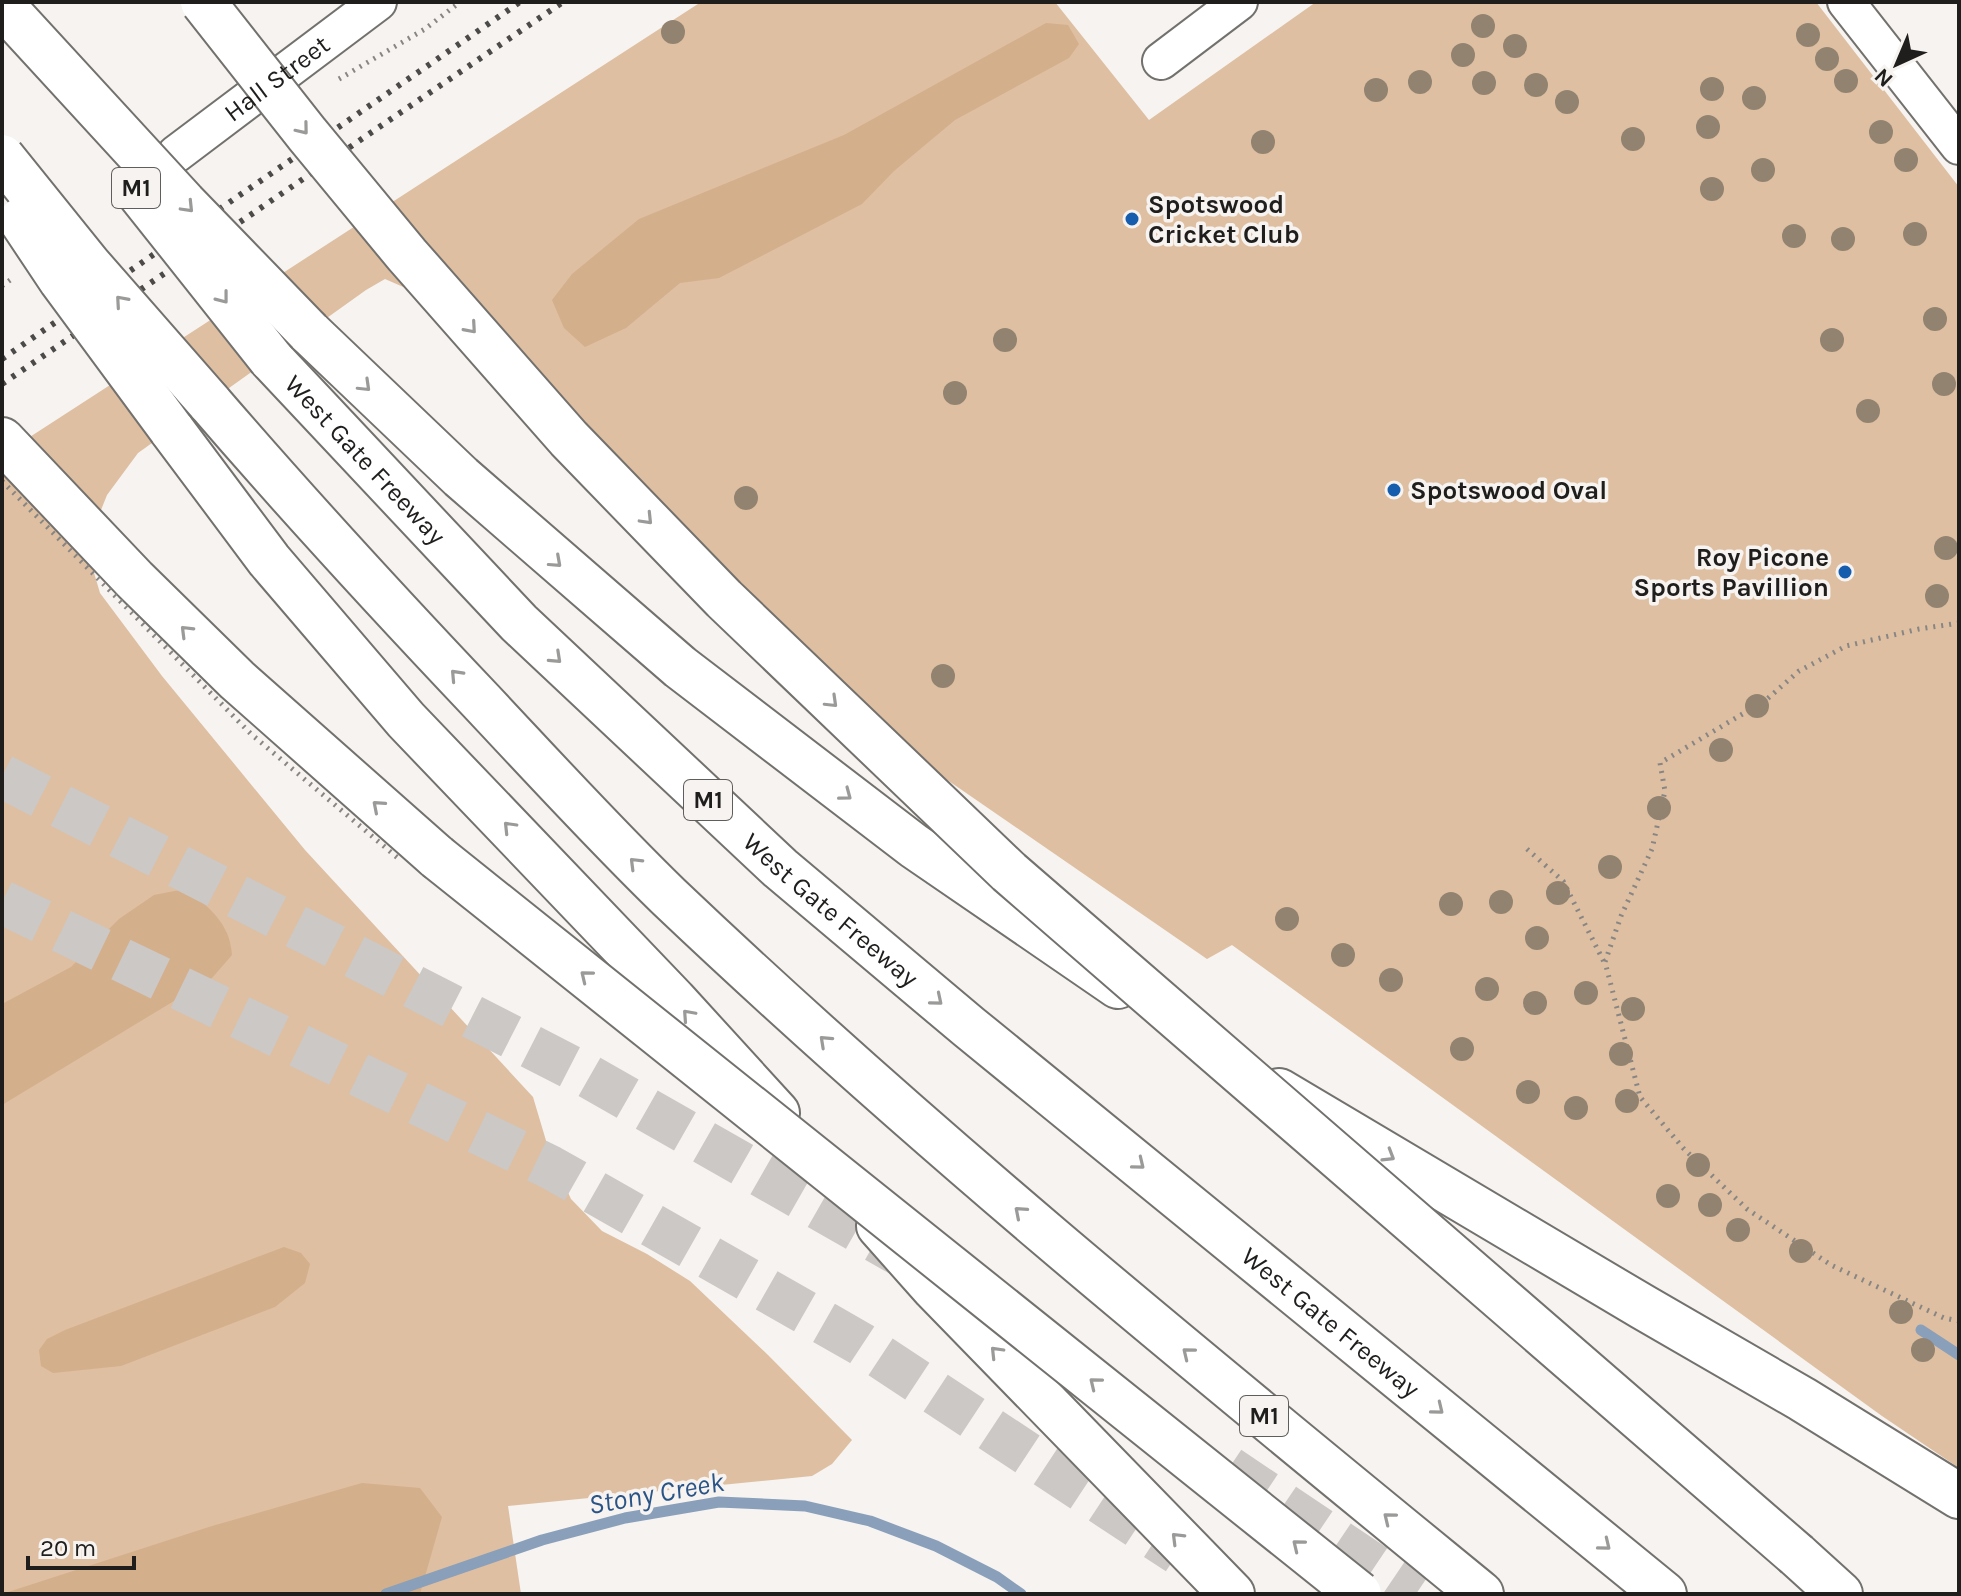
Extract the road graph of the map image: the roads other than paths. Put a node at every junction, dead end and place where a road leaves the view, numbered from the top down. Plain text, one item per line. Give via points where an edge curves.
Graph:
1 (203, 2) edge
2 (378, 2) edge
3 (1239, 2) edge
4 (1846, 2) edge
5 (2, 5) edge
6 (2, 16) edge
7 (1161, 61) dead end
8 (1959, 146) edge
9 (176, 154) dead end
10 (2, 157) edge
11 (2, 191) edge
12 (2, 440) edge
13 (1959, 1496) edge
14 (1232, 1594) edge
15 (1359, 1594) edge
16 (1481, 1594) edge
17 (1664, 1594) edge
18 (1840, 1594) edge

1 -> 18 highway, bridge via 407,255 569,439 724,599 1009,872
2 - 9 street, Hall Street
3 - 7 street
4 - 8 street
5 -> 13 highway, bridge via 309,332 461,477 680,667 914,846 1200,1042
6 -> 17 highway, West Gate Freeway / M1, bridge via 271,359 519,623 780,868
16 -> 10 highway, M1, bridge via 1079,1263 851,1066 678,905 365,578 89,265
14 -> 11 highway, bridge via 934,1288 674,1000 406,720 269,560 61,280
15 -> 12 highway, bridge via 437,857 237,680

